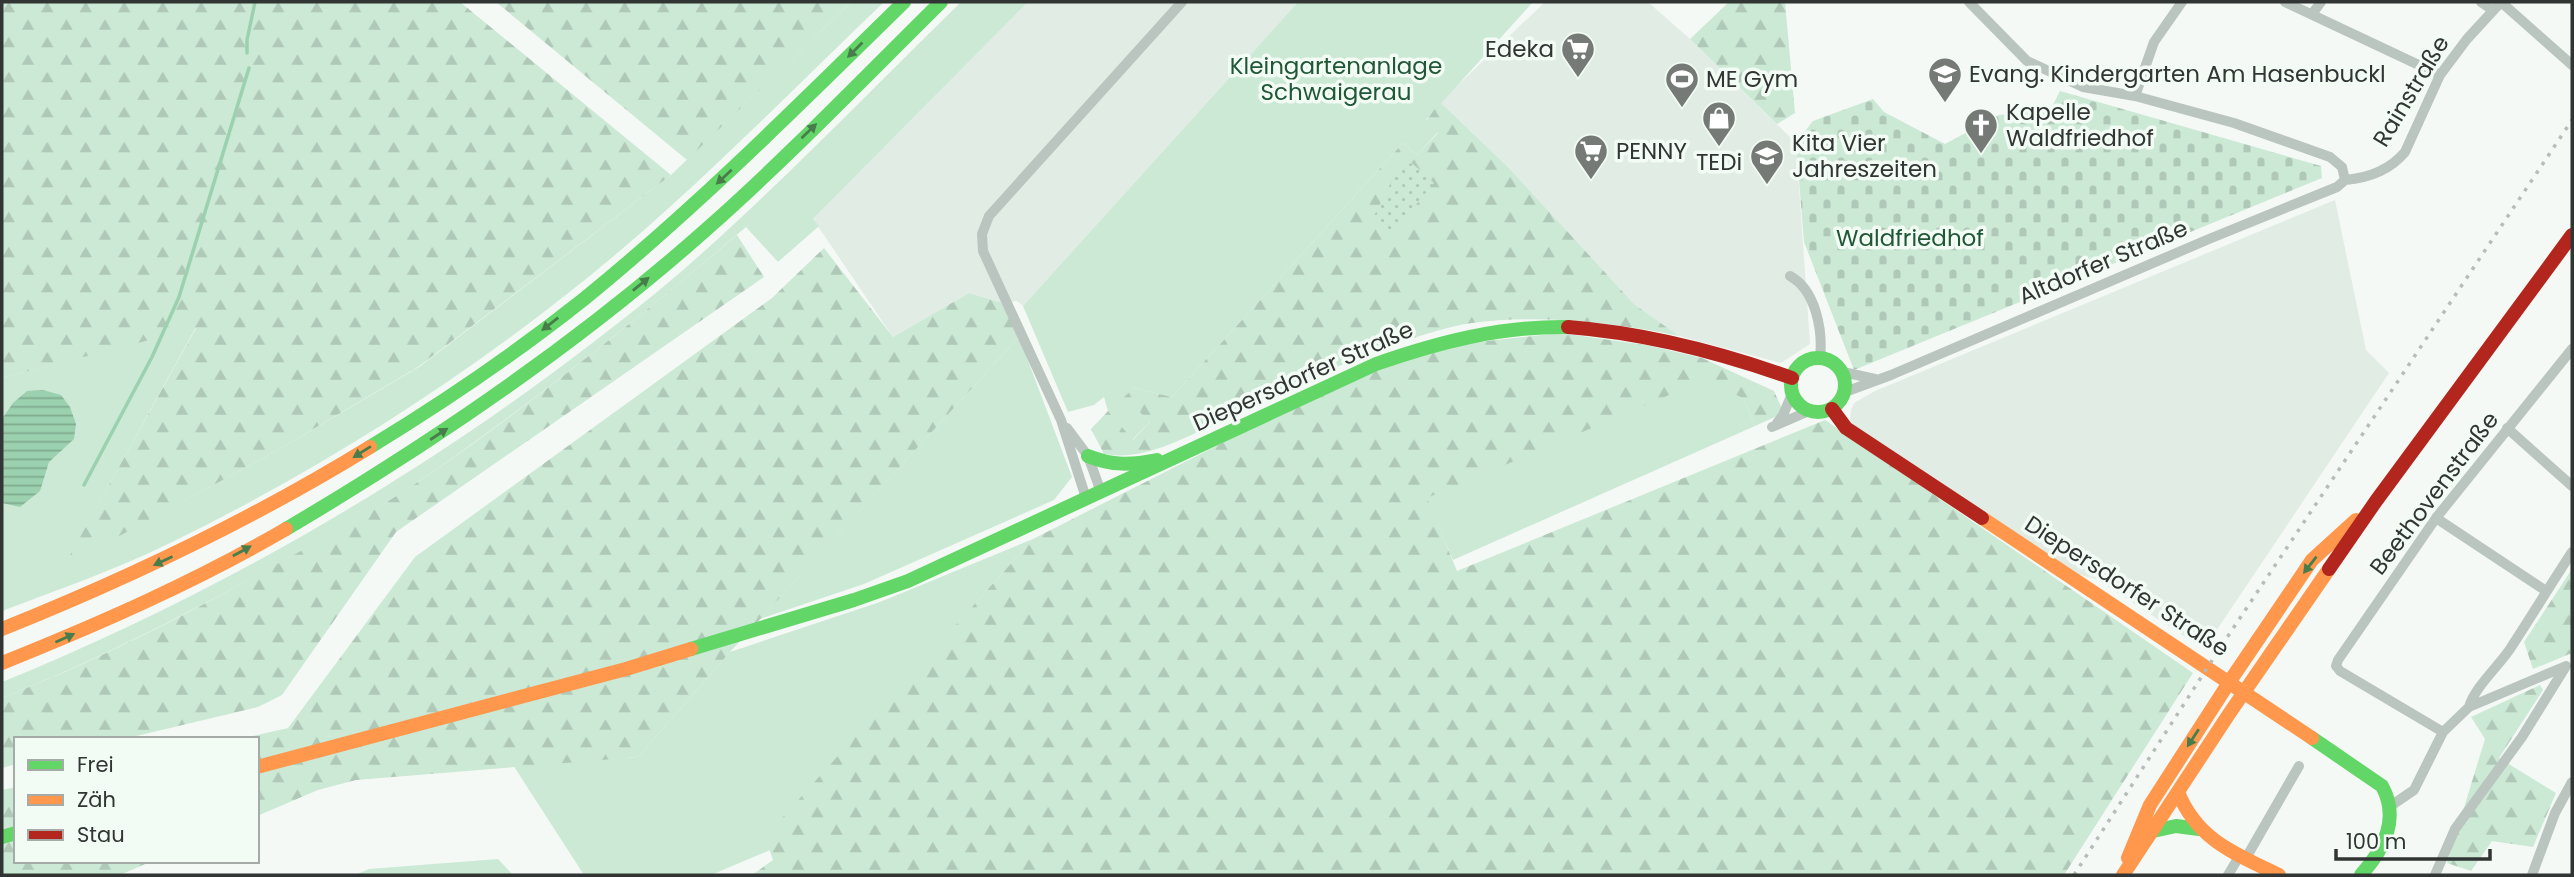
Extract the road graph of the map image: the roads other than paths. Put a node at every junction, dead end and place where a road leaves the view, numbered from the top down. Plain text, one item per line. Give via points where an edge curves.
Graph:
1 (904, 2) edge
2 (941, 2) edge
3 (1182, 2) edge
4 (1969, 2) edge
5 (2182, 2) edge
6 (2285, 2) edge
7 (2321, 2) edge
8 (2481, 2) edge
9 (2498, 5) edge
10 (2312, 14) junction
11 (2572, 65) edge
12 (2440, 75) junction
13 (2135, 96) junction
14 (2345, 180) junction
15 (2572, 235) edge
16 (1790, 276) dead end
17 (2572, 349) edge
18 (1820, 358) junction
19 (1843, 372) junction
20 (1792, 378) junction
21 (1875, 379) junction
22 (1845, 392) junction
23 (1792, 394) junction
24 (1832, 410) junction
25 (1809, 411) junction
26 (1061, 420) junction
27 (2507, 428) junction
28 (1088, 456) junction
29 (1179, 456) junction
30 (2572, 486) edge
31 (1101, 492) junction
32 (1086, 498) junction
33 (2376, 501) junction
34 (2436, 518) junction
35 (2572, 552) edge
36 (2546, 591) junction
37 (2, 629) edge
38 (2, 663) edge
39 (2569, 665) edge
40 (2230, 681) junction
41 (2469, 707) junction
42 (2443, 732) junction
43 (259, 766) edge
44 (2299, 766) dead end
45 (2572, 782) edge
46 (2178, 792) junction
47 (2392, 805) junction
48 (2199, 829) junction
49 (2153, 831) junction
50 (2243, 856) junction
51 (2122, 875) edge
52 (2228, 875) edge
53 (2279, 875) edge
54 (2361, 875) edge
55 (2435, 875) edge
56 (2532, 875) edge

1 -> 37 main road via 698,201 534,337 338,467 229,528 106,587
38 -> 2 main road via 181,583 319,509 552,356 734,205
3 - 26 street via 989,216 982,234 983,251
4 - 13 street via 2028,61 2083,87
5 - 13 street via 2154,42
6 - 10 street
7 - 10 street
8 - 9 street
9 - 11 street
9 - 12 street, Rainstraße
10 - 12 street
12 - 14 street, Rainstraße via 2398,161 2380,172
13 - 14 street via 2234,123 2330,157 2342,167
14 - 21 street, Altdorfer Straße
15 - 33 main road
16 - 18 street via 1807,293 1819,321
17 - 27 street, Beethovenstraße
18 - 19 main road
18 - 20 main road via 1802,363
19 - 21 street
19 - 22 main road
20 - 23 main road
20 - 29 main road, Diepersdorfer Straße via 1742,359 1612,331 1490,332 1430,345 1376,364
21 - 22 street, Altdorfer Straße
22 - 24 main road
23 - 25 main road
23 - 25 street via 1772,427
24 - 25 main road
24 - 40 main road, Diepersdorfer Straße via 1846,428
26 - 28 street
26 - 32 street
27 - 30 street
27 - 34 street, Beethovenstraße
28 - 29 main road via 1106,465 1124,466
28 - 31 street
29 - 31 main road, Diepersdorfer Straße
31 - 32 main road, Diepersdorfer Straße
32 - 43 main road, Diepersdorfer Straße via 987,547 821,611 626,669
33 -> 40 main road via 2312,560
33 - 46 main road
34 - 36 street
34 - 42 street, Beethovenstraße via 2336,666
35 - 36 street
36 - 41 street via 2510,649 2472,695
39 - 41 street
39 - 55 street via 2455,829
40 - 47 main road, Diepersdorfer Straße via 2382,786
40 -> 51 main road via 2150,805
41 - 42 street
42 - 47 street via 2414,790
44 - 50 street
45 - 56 street
46 - 48 main road
46 - 49 main road
47 - 54 main road via 2389,835
48 - 49 main road via 2176,826
48 - 50 main road
49 - 51 main road
50 - 52 street
50 - 53 main road

